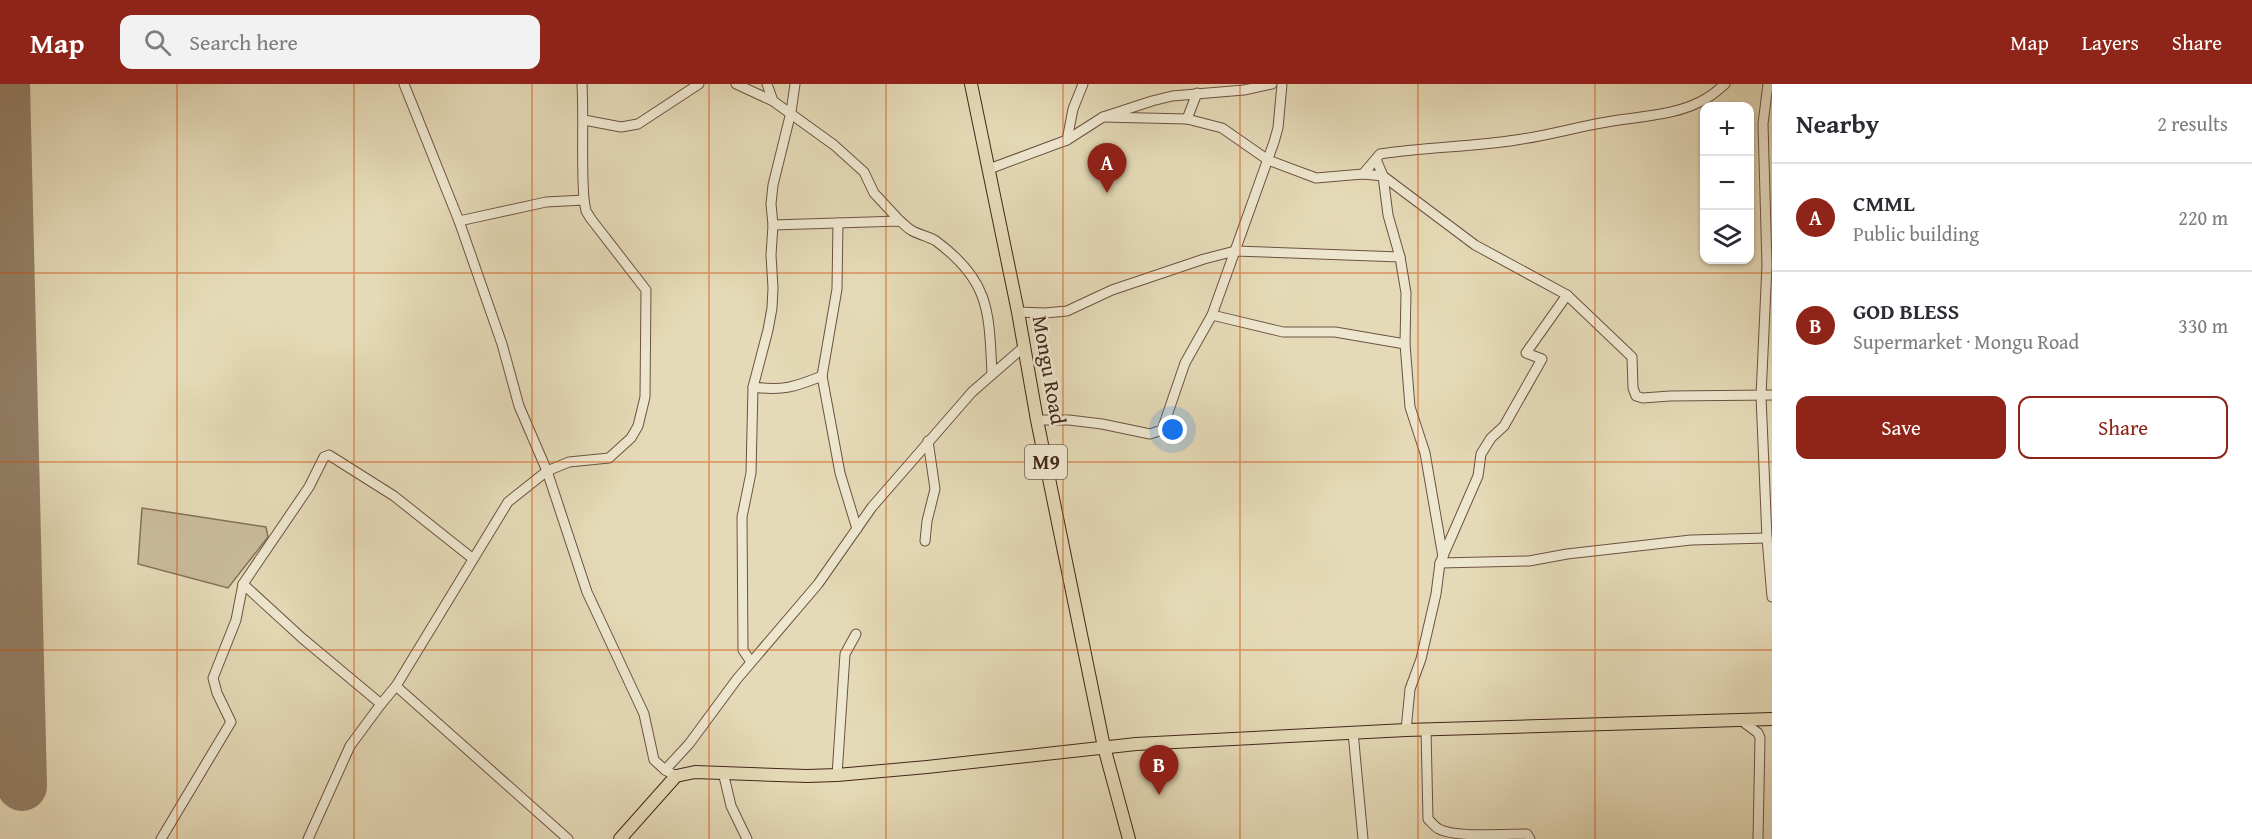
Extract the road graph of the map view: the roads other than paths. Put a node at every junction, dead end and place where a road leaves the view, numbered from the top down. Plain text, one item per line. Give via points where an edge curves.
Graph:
1 (404, 84) edge
2 (582, 84) edge
3 (699, 84) edge
4 (736, 84) edge
5 (767, 84) edge
6 (795, 84) edge
7 (971, 84) edge
8 (1083, 84) edge
9 (1272, 84) edge
10 (1281, 84) edge
11 (1725, 84) edge
12 (1768, 84) edge
13 (1197, 93) junction
14 (773, 101) junction
15 (1769, 104) edge
16 (791, 112) junction
17 (1103, 117) junction
18 (1186, 119) junction
19 (584, 120) junction
20 (1067, 140) junction
21 (1768, 153) edge
22 (1376, 159) junction
23 (1268, 160) junction
24 (989, 169) junction
25 (1363, 174) junction
26 (1383, 176) junction
27 (1769, 187) edge
28 (584, 200) junction
29 (459, 221) junction
30 (900, 221) junction
31 (838, 223) junction
32 (773, 225) junction
33 (1235, 251) junction
34 (1401, 257) junction
35 (1567, 295) junction
36 (1018, 312) junction
37 (1212, 315) junction
38 (1405, 344) junction
39 (1024, 346) junction
40 (992, 374) junction
41 (822, 376) junction
42 (753, 387) junction
43 (1772, 395) edge
44 (1761, 396) junction
45 (1037, 420) junction
46 (928, 441) junction
47 (547, 471) junction
48 (857, 529) junction
49 (1767, 538) junction
50 (925, 541) dead end
51 (472, 558) junction
52 (1442, 560) junction
53 (243, 584) junction
54 (1772, 597) edge
55 (856, 634) dead end
56 (751, 662) junction
57 (396, 686) junction
58 (381, 704) junction
59 (1772, 719) edge
60 (1742, 721) junction
61 (1406, 730) junction
62 (1426, 730) junction
63 (1353, 732) junction
64 (1104, 747) junction
65 (723, 772) junction
66 (671, 773) junction
67 (837, 775) junction
68 (161, 839) edge
69 (308, 839) edge
70 (568, 839) edge
71 (620, 839) edge
72 (747, 839) edge
73 (1129, 839) edge
74 (1363, 839) edge
75 (1530, 839) edge
76 (1758, 839) edge

1 - 29 street
2 - 19 street
3 - 19 street via 639,124 621,127
4 - 14 street
5 - 14 street
6 - 16 street
7 - 24 main road, Mongu Road / M9
8 - 20 street
9 - 13 street
10 - 23 street via 1278,128
11 - 22 street via 1707,99 1672,112 1516,140 1380,154
12 - 15 street
13 - 17 street via 1152,100
13 - 18 street
14 - 16 street
15 - 21 street
16 - 30 street via 864,172 874,193
16 - 32 street via 773,185
17 - 18 street
17 - 20 street
18 - 23 street via 1222,128
19 - 28 street
20 - 24 street
21 - 27 street
22 - 25 street
22 - 26 street
23 - 25 street via 1316,178
23 - 33 street
24 - 36 main road, Mongu Road / M9
25 - 26 street
26 - 34 street via 1388,215
26 - 35 street via 1475,245
27 - 44 street
28 - 29 street via 546,202
28 - 47 street via 591,219 646,290 645,397 631,438 609,458 569,462
29 - 47 street via 519,406
30 - 31 street
30 - 40 street via 909,230 936,242 978,283 988,315
31 - 32 street
31 - 41 street via 837,289
32 - 42 street via 772,308
33 - 34 street
33 - 36 street via 1112,290 1067,311
33 - 37 street
34 - 38 street via 1406,293
35 - 44 street via 1632,357 1636,396
35 - 52 street via 1526,353 1542,359 1504,426 1481,454 1478,476
36 - 39 main road, Mongu Road / M9
37 - 38 street via 1283,332 1335,332
37 - 45 street via 1185,363 1162,430 1150,434 1069,420
38 - 52 street via 1410,407 1425,453
39 - 40 street
39 - 45 main road, Mongu Road / M9
40 - 46 street
41 - 42 street via 776,390
41 - 48 street via 840,473
42 - 56 street via 751,473 742,517 743,650
43 - 44 street
44 - 49 street
45 - 64 main road, Mongu Road / M9
46 - 48 street
46 - 50 street via 934,489
47 - 51 street via 508,502
47 - 66 street via 587,592 644,714 654,759
48 - 56 street via 818,584
49 - 52 street via 1691,540 1529,561
49 - 54 street
51 - 53 street via 394,496 329,455 324,457 309,487
51 - 57 street
52 - 61 street via 1421,659 1410,689
53 - 58 street
53 - 68 street via 236,620 213,678 231,722
55 - 67 street via 845,654
56 - 66 street
57 - 58 street
57 - 70 street
58 - 69 street via 350,746
59 - 60 main road
60 - 62 main road
60 - 76 street via 1761,738
61 - 62 main road
61 - 63 main road
62 - 75 street via 1428,819 1433,825 1458,834 1527,834
63 - 64 main road
63 - 74 street
64 - 67 main road
64 - 73 main road, Mongu Road / M9
65 - 66 main road
65 - 67 main road
65 - 72 street via 731,806
66 - 71 main road

